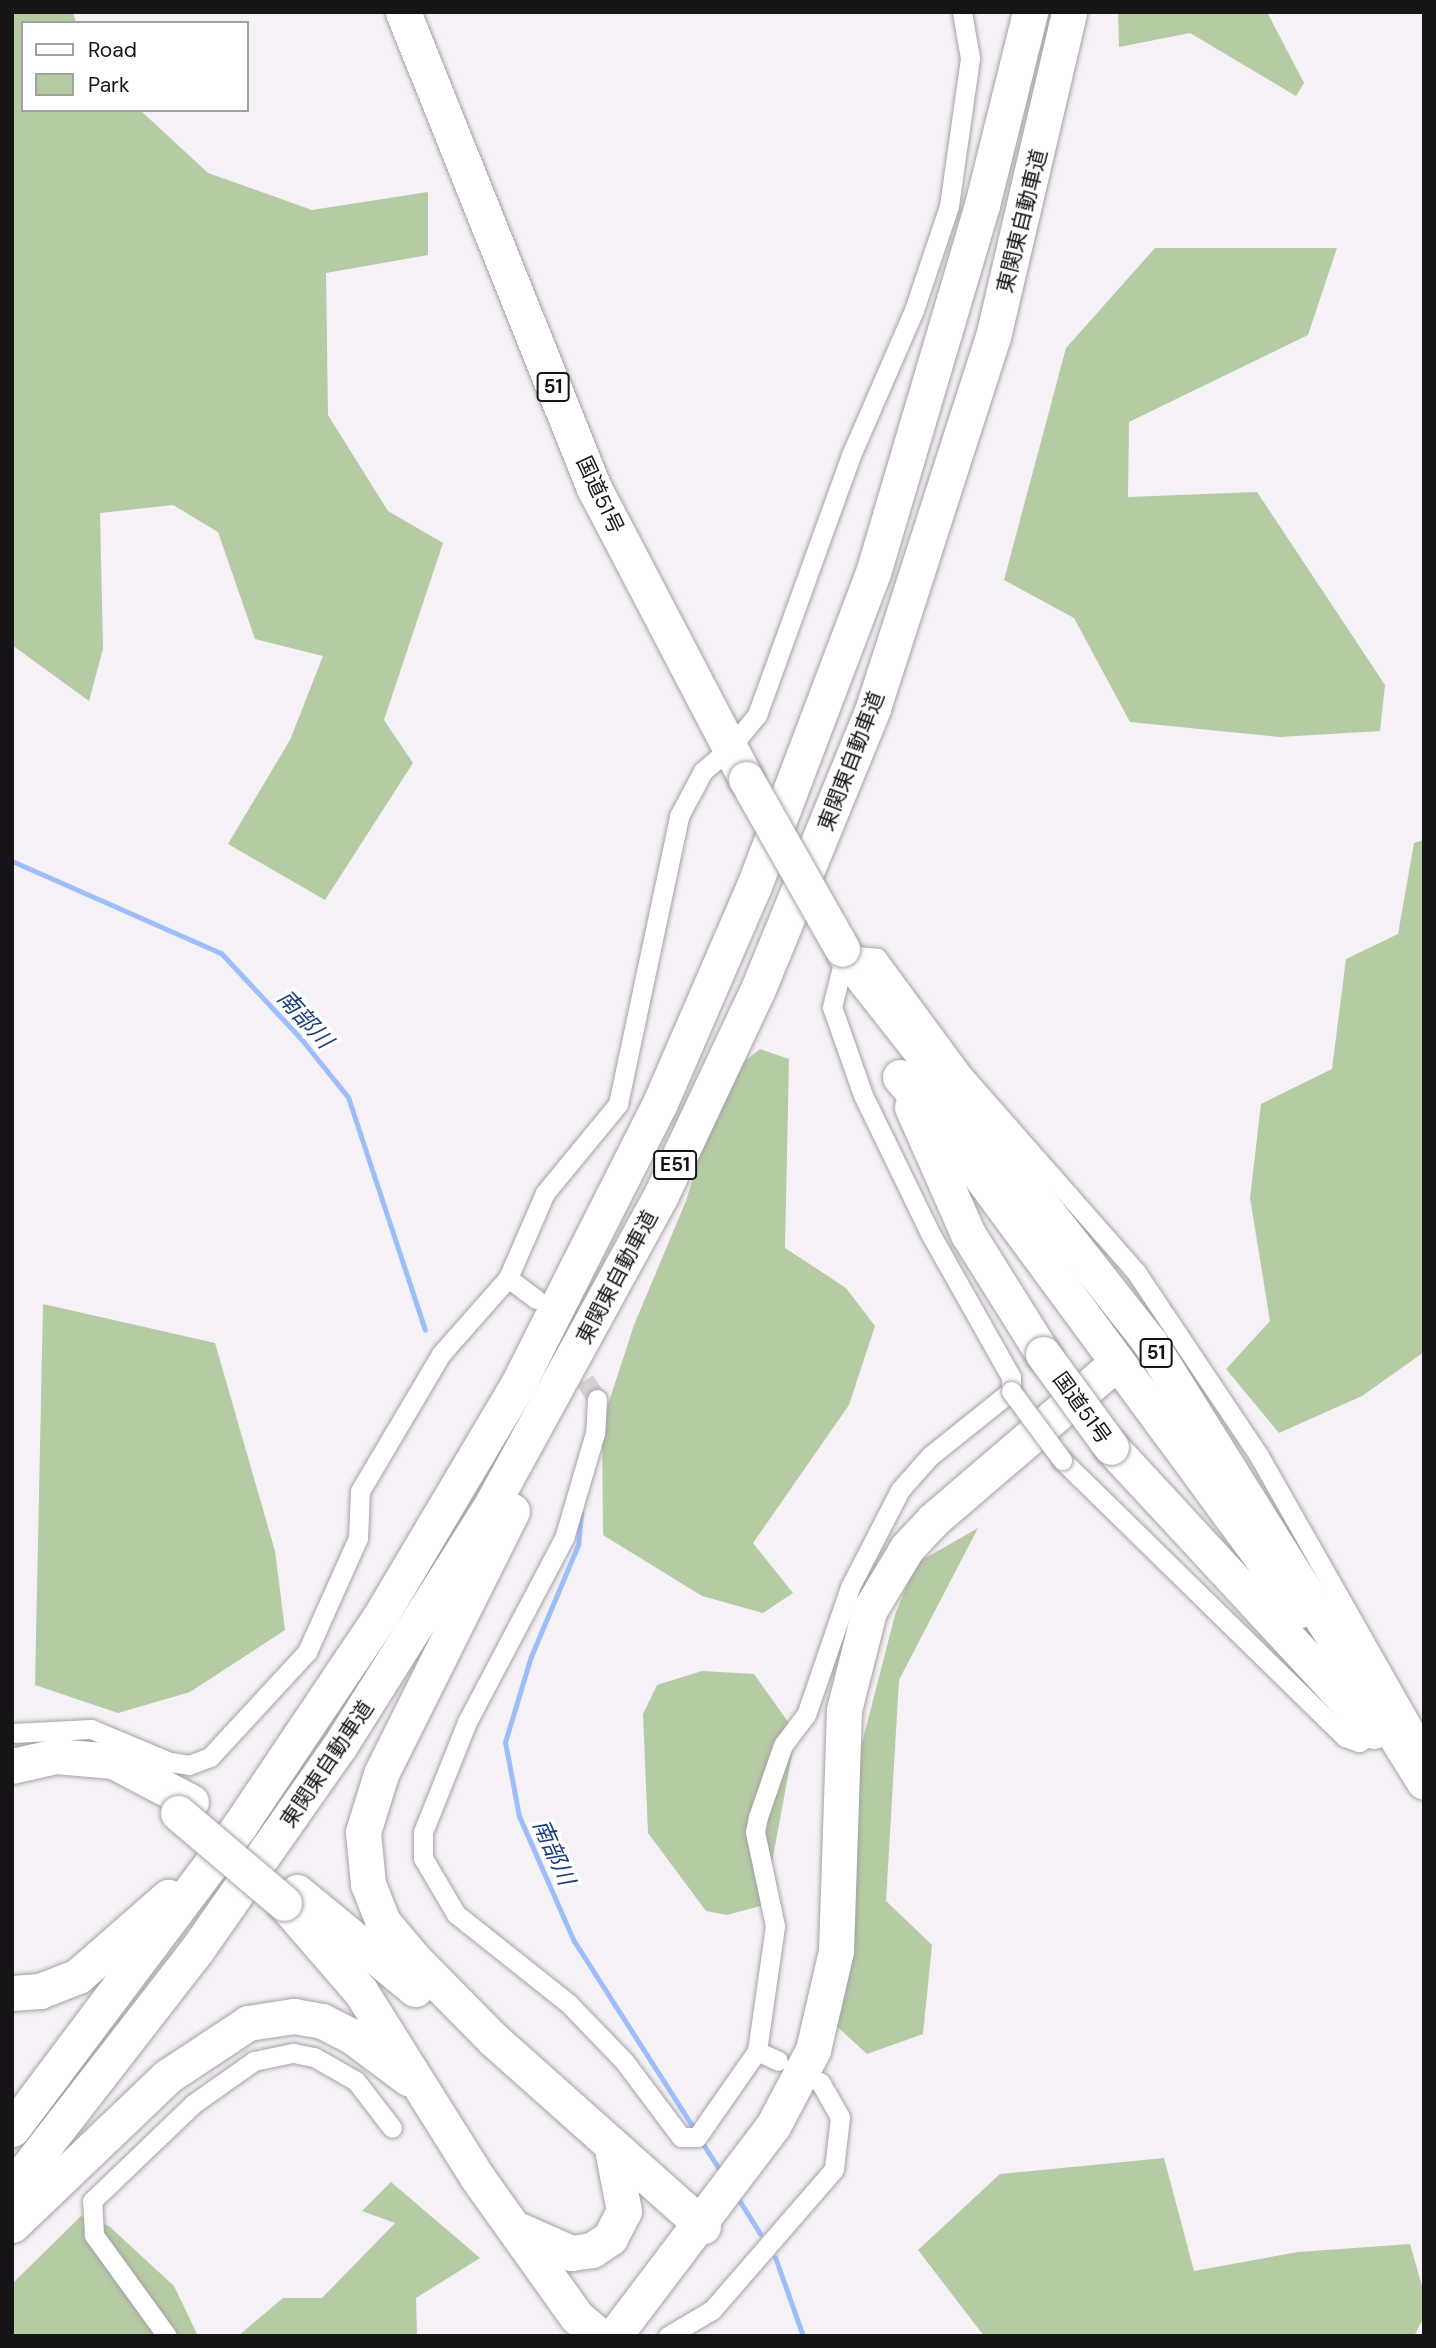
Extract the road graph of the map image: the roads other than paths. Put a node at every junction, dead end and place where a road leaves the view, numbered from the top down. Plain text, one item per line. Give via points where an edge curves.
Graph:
1 (403, 12) edge
2 (962, 12) edge
3 (1030, 12) edge
4 (1069, 12) edge
5 (737, 764) junction
6 (844, 952) junction
7 (885, 1006) junction
8 (901, 1077) junction
9 (962, 1151) junction
10 (508, 1278) junction
11 (536, 1300) dead end
12 (598, 1316) junction
13 (1115, 1364) junction
14 (1010, 1391) junction
15 (597, 1399) tunnel mouth
16 (1270, 1575) junction
17 (1340, 1646) junction
18 (1368, 1725) junction
19 (307, 1727) junction
20 (12, 1733) edge
21 (12, 1766) edge
22 (1423, 1774) edge
23 (12, 1783) edge
24 (184, 1807) junction
25 (291, 1897) junction
26 (12, 1993) edge
27 (494, 2040) junction
28 (757, 2051) junction
29 (778, 2061) dead end
30 (820, 2082) dead end
31 (425, 2091) junction
32 (392, 2128) dead end
33 (12, 2129) edge
34 (611, 2144) junction
35 (12, 2188) edge
36 (12, 2225) edge
37 (703, 2225) junction
38 (513, 2227) junction
39 (167, 2336) edge
40 (600, 2336) edge
41 (614, 2336) edge
42 (668, 2336) edge

1 - 5 highway, 国道51号 / 51 via 594,488
2 - 5 street via 970,58 949,206 914,310 851,455
3 - 19 highway, 東関東自動車道 / E51 via 982,205 904,481 754,886 660,1103 566,1294 460,1486
4 - 12 highway, 東関東自動車道 / E51 via 993,337 873,708 758,989
5 - 6 highway, 国道51号 / 51, bridge
5 - 10 street via 702,771 679,816 618,1104 545,1193
6 - 7 highway, 国道51号 / 51
6 - 8 highway, 国道51号 / 51
6 - 14 street via 832,1007 863,1096 930,1233 1011,1377
6 - 22 street via 877,958 964,1075 1136,1272 1259,1455
7 - 9 highway
7 - 17 highway, 国道51号 / 51 via 1150,1343
8 - 9 highway
8 - 18 highway, 国道51号 / 51, bridge via 968,1234 1043,1354 1111,1447
9 - 13 highway
10 - 11 street
10 - 20 street via 441,1354 360,1491 358,1538 307,1652 210,1757 189,1765 170,1762 91,1729
12 - 27 highway via 564,1410 381,1774 363,1832 368,1884 383,1922
12 - 35 highway, 東関東自動車道 / E51 via 493,1503 339,1747 196,1951
13 - 16 highway
13 - 37 highway via 933,1520 906,1548 869,1611 844,1710 836,1951 826,2006 795,2090
14 - 18 street, bridge via 1062,1460 1345,1737 1359,1742
14 - 28 street via 930,1456 900,1490 850,1587 806,1715 783,1745 755,1832 775,1926
15 - 28 street via 595,1433 564,1538 467,1722 423,1832 423,1857 456,1914 569,2004 624,2061 681,2137 697,2137
16 - 17 highway via 1318,1636
16 - 18 highway
17 - 22 highway, 国道51号 / 51
18 - 22 highway, 国道51号 / 51
19 - 26 highway via 192,1874 118,1946 59,1986
19 - 33 highway, 東関東自動車道 / E51 via 164,1931
21 - 24 highway via 56,1756 113,1761
23 - 24 highway via 58,1773 97,1775
24 - 25 highway, bridge
25 - 27 highway via 444,2015
25 - 31 highway via 362,1992
27 - 34 highway
28 - 29 street
30 - 42 street via 840,2117 834,2169 712,2310
31 - 36 highway via 353,2036 322,2021 294,2016 248,2023 168,2076
31 - 38 highway
32 - 39 street via 356,2081 314,2057 293,2053 254,2061 193,2104 92,2201 94,2235
34 - 37 highway
34 - 38 highway via 624,2211 610,2238 592,2250 571,2253
37 - 41 highway
38 - 40 highway via 578,2316

